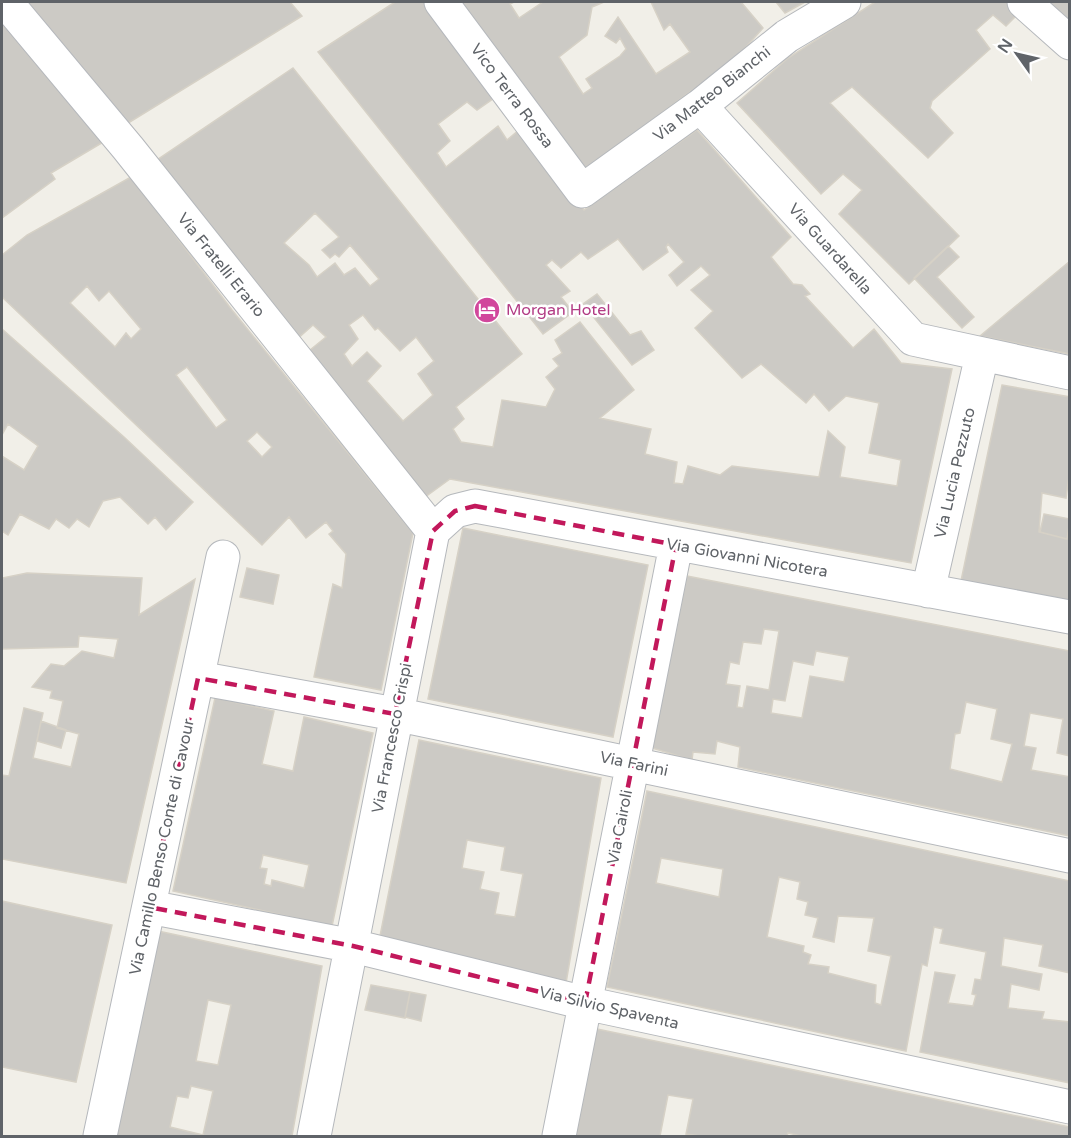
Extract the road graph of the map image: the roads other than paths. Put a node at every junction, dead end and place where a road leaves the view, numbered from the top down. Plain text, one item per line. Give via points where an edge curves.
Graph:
1 (6, 2) edge
2 (441, 2) edge
3 (844, 2) edge
4 (1024, 2) edge
5 (1070, 43) edge
6 (700, 106) junction
7 (582, 191) joint
8 (982, 355) junction
9 (1070, 373) edge
10 (433, 531) junction
11 (676, 545) junction
12 (224, 557) dead end
13 (928, 591) junction
14 (1070, 617) edge
15 (198, 678) junction
16 (396, 714) junction
17 (633, 764) junction
18 (1070, 856) edge
19 (149, 907) junction
20 (353, 946) junction
21 (585, 1003) junction
22 (1070, 1107) edge
23 (100, 1137) edge
24 (314, 1137) edge
25 (559, 1137) edge

1 - 10 street, Via Fratelli Erario via 128,148
2 - 7 street, Vico Terra Rossa
3 - 6 street, Via Matteo Bianchi via 787,36
4 - 5 street
6 - 7 street, Via Matteo Bianchi
6 - 8 street, Via Guardarella via 913,339
8 - 9 street, Via Guardarella
8 - 13 street, Via Lucia Pezzuto
10 - 11 street, Via Giovanni Nicotera via 455,511 475,506
10 - 16 street, Via Francesco Crispi
11 - 13 street, Via Giovanni Nicotera
11 - 17 street, Via Cairoli
12 - 15 street, Via Camillo Benso Conte di Cavour
13 - 14 street, Via Giovanni Nicotera
15 - 16 street, Via Farini
15 - 19 street, Via Camillo Benso Conte di Cavour
16 - 17 street, Via Farini
16 - 20 street, Via Francesco Crispi
17 - 18 street, Via Farini
17 - 21 street, Via Cairoli
19 - 20 street, Via Silvio Spaventa
19 - 23 street, Via Camillo Benso Conte di Cavour
20 - 21 street, Via Silvio Spaventa
20 - 24 street, Via Francesco Crispi
21 - 22 street, Via Silvio Spaventa
21 - 25 street, Via Cairoli

